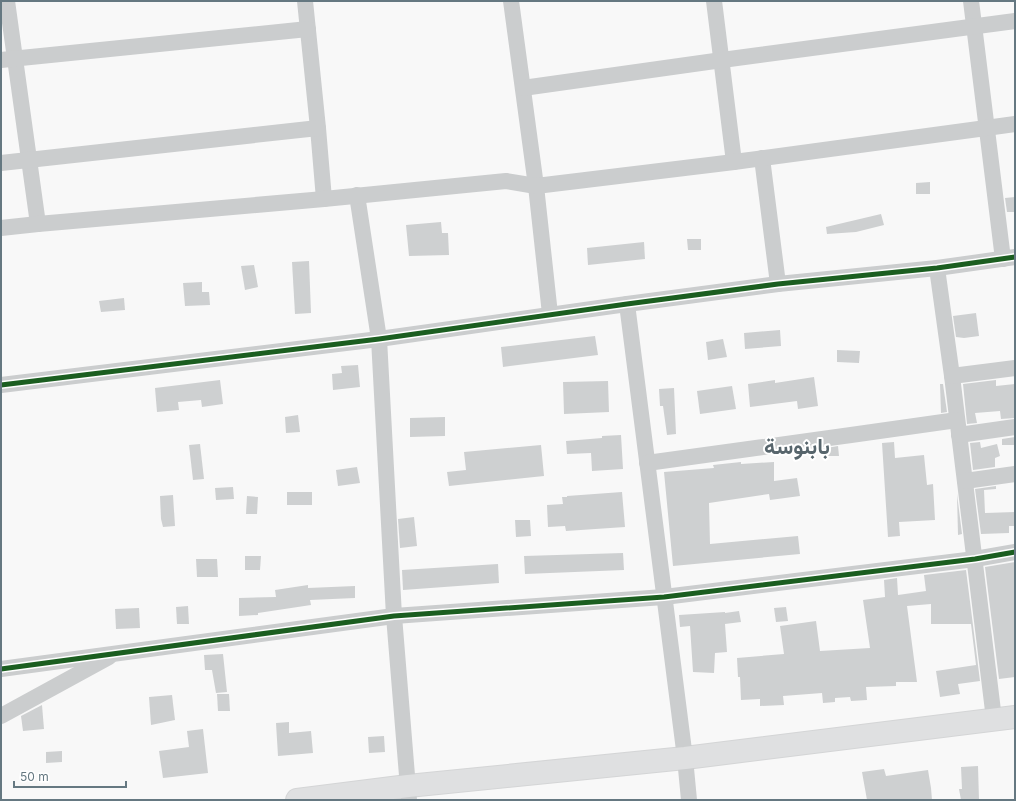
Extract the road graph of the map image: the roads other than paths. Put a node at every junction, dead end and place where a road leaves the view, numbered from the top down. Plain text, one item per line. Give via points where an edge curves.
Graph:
1 (7, 1) edge
2 (305, 1) edge
3 (511, 1) edge
4 (714, 1) edge
5 (971, 1) edge
6 (1015, 21) edge
7 (974, 26) junction
8 (308, 29) junction
9 (8, 59) edge
10 (722, 60) junction
11 (523, 88) junction
12 (1015, 124) edge
13 (318, 128) junction
14 (986, 128) junction
15 (762, 158) junction
16 (29, 160) junction
17 (734, 162) junction
18 (1, 163) edge
19 (536, 186) junction
20 (357, 195) junction
21 (324, 199) junction
22 (38, 224) junction
23 (1, 228) edge
24 (1009, 258) edge
25 (937, 268) junction
26 (778, 284) junction
27 (627, 304) junction
28 (550, 314) junction
29 (379, 339) junction
30 (1015, 368) edge
31 (952, 376) junction
32 (1, 384) edge
33 (958, 427) junction
34 (1015, 427) edge
35 (647, 463) junction
36 (1015, 474) edge
37 (965, 481) junction
38 (1015, 552) edge
39 (975, 559) junction
40 (664, 597) junction
41 (394, 616) junction
42 (117, 653) junction
43 (1, 668) edge
44 (1, 716) edge
45 (1005, 718) edge
46 (685, 758) junction
47 (408, 793) edge
48 (297, 800) edge
49 (689, 800) edge

1 - 9 street
2 - 8 street
3 - 11 street
4 - 10 street
5 - 7 street
6 - 7 street
7 - 10 street
7 - 14 street
8 - 9 street
8 - 13 street
9 - 16 street
10 - 11 street
10 - 17 street
11 - 19 street
12 - 14 street
13 - 16 street
13 - 21 street
14 - 15 street
14 - 24 street
15 - 17 street
15 - 26 street
16 - 18 street
16 - 22 street
17 - 19 street
19 - 20 street via 506,181
19 - 28 street
20 - 21 street
20 - 29 street
21 - 22 street
22 - 23 street
24 - 25 street
25 - 26 street
25 - 31 street
26 - 27 street
27 - 28 street
27 - 35 street
28 - 29 street
29 - 32 street
29 - 41 street
30 - 31 street
31 - 33 street
33 - 34 street
33 - 35 street via 836,438
33 - 37 street
35 - 40 street
36 - 37 street
37 - 39 street
38 - 39 street
39 - 40 street
39 - 45 street
40 - 41 street
40 - 46 street
41 - 42 street
41 - 47 street
42 - 43 street
42 - 44 street
45 - 46 main road
46 - 47 main road
46 - 49 street
47 - 48 main road

